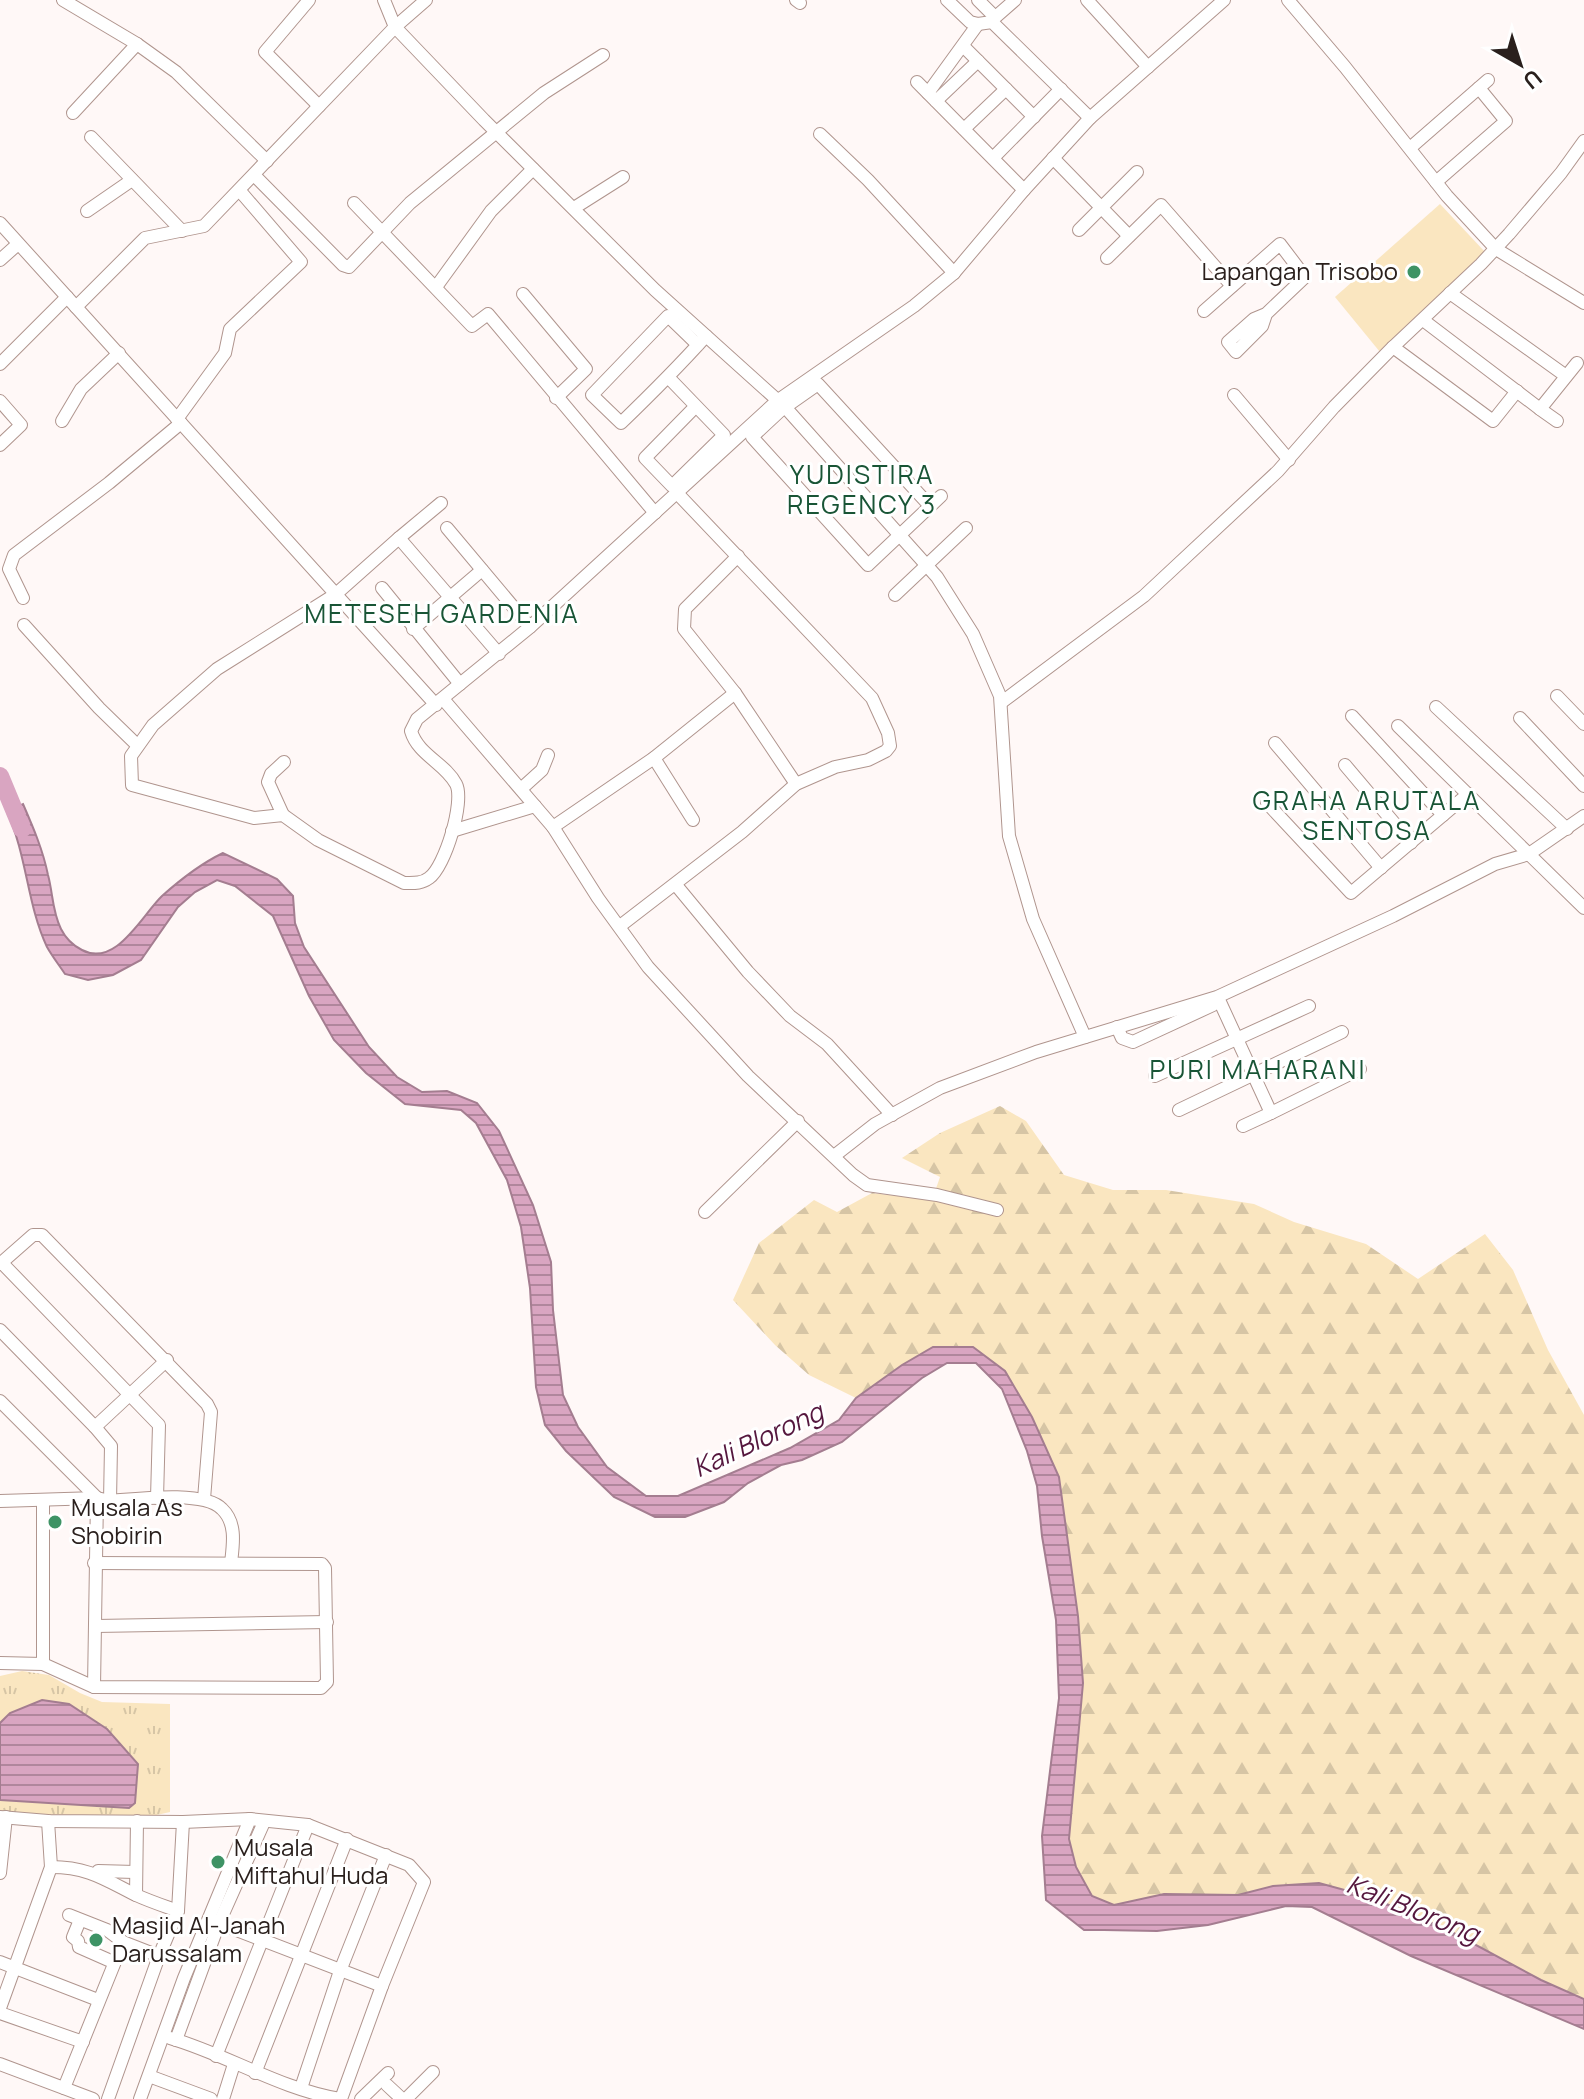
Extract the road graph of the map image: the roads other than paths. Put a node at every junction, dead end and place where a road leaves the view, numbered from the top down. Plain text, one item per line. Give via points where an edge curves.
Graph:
1 (63, 0) edge
2 (309, 0) edge
3 (426, 0) edge
4 (947, 0) edge
5 (978, 0) edge
6 (1015, 0) edge
7 (1087, 0) edge
8 (1224, 0) edge
9 (1288, 0) edge
10 (384, 1) edge
11 (988, 21) junction
12 (395, 27) junction
13 (137, 44) junction
14 (963, 46) junction
15 (603, 55) dead end
16 (978, 61) junction
17 (1148, 67) junction
18 (917, 82) dead end
19 (1006, 89) junction
20 (1061, 89) junction
21 (932, 97) junction
22 (319, 106) junction
23 (73, 113) dead end
24 (1034, 117) junction
25 (1090, 118) junction
26 (964, 129) junction
27 (497, 133) junction
28 (820, 134) dead end
29 (91, 137) dead end
30 (1584, 141) edge
31 (1410, 148) junction
32 (993, 158) junction
33 (1053, 158) junction
34 (267, 161) junction
35 (533, 169) junction
36 (1137, 172) dead end
37 (254, 175) junction
38 (623, 177) dead end
39 (132, 180) junction
40 (1436, 182) junction
41 (1024, 190) junction
42 (240, 191) junction
43 (354, 203) dead end
44 (1101, 207) junction
45 (574, 208) junction
46 (87, 211) dead end
47 (0, 223) edge
48 (1079, 230) dead end
49 (182, 231) junction
50 (380, 233) junction
51 (1129, 236) junction
52 (18, 244) junction
53 (1496, 249) junction
54 (1107, 258) dead end
55 (0, 260) edge
56 (954, 273) junction
57 (1232, 286) junction
58 (436, 287) junction
59 (1450, 293) junction
60 (523, 294) dead end
61 (72, 302) junction
62 (1584, 303) edge
63 (1204, 311) dead end
64 (1266, 314) dead end
65 (1423, 320) junction
66 (702, 340) junction
67 (1393, 347) junction
68 (119, 353) junction
69 (1577, 363) dead end
70 (0, 364) edge
71 (1566, 376) junction
72 (668, 377) junction
73 (1517, 391) junction
74 (1234, 395) dead end
75 (556, 398) junction
76 (0, 401) edge
77 (696, 406) junction
78 (781, 406) junction
79 (1540, 409) junction
80 (62, 421) dead end
81 (179, 421) junction
82 (1557, 421) dead end
83 (0, 445) edge
84 (1289, 460) junction
85 (677, 493) junction
86 (941, 496) dead end
87 (441, 503) dead end
88 (930, 506) junction
89 (655, 513) junction
90 (447, 528) dead end
91 (966, 528) dead end
92 (899, 536) junction
93 (399, 538) junction
94 (738, 556) junction
95 (926, 565) junction
96 (482, 570) junction
97 (382, 588) dead end
98 (336, 594) junction
99 (895, 595) dead end
100 (23, 598) dead end
101 (449, 599) junction
102 (24, 625) dead end
103 (530, 627) junction
104 (413, 629) junction
105 (499, 654) junction
106 (460, 684) junction
107 (735, 693) junction
108 (1557, 696) dead end
109 (440, 702) junction
110 (1002, 702) junction
111 (1436, 707) dead end
112 (1352, 716) dead end
113 (1520, 718) dead end
114 (1584, 724) edge
115 (1398, 726) dead end
116 (1275, 743) dead end
117 (137, 745) junction
118 (548, 755) dead end
119 (654, 758) junction
120 (284, 762) dead end
121 (1345, 765) dead end
122 (796, 784) junction
123 (1584, 786) edge
124 (521, 789) junction
125 (1468, 794) junction
126 (1267, 803) dead end
127 (535, 806) junction
128 (283, 815) junction
129 (1443, 815) junction
130 (1584, 816) edge
131 (693, 820) dead end
132 (553, 827) junction
133 (1567, 829) junction
134 (452, 831) junction
135 (1411, 843) junction
136 (1529, 854) junction
137 (1381, 868) junction
138 (676, 885) junction
139 (1584, 908) edge
140 (620, 926) junction
141 (1275, 979) dead end
142 (1220, 1002) junction
143 (1309, 1006) dead end
144 (1117, 1027) junction
145 (1342, 1032) dead end
146 (1085, 1037) junction
147 (1237, 1038) junction
148 (1360, 1069) dead end
149 (1254, 1075) junction
150 (1155, 1076) dead end
151 (1179, 1110) dead end
152 (1271, 1113) junction
153 (892, 1115) junction
154 (798, 1121) junction
155 (1243, 1126) dead end
156 (834, 1156) junction
157 (997, 1210) dead end
158 (705, 1212) dead end
159 (1, 1263) edge
160 (0, 1330) edge
161 (167, 1360) junction
162 (130, 1395) junction
163 (0, 1401) edge
164 (95, 1427) junction
165 (157, 1498) junction
166 (104, 1499) junction
167 (204, 1499) junction
168 (43, 1500) junction
169 (0, 1501) edge
170 (94, 1563) junction
171 (231, 1563) junction
172 (327, 1622) junction
173 (96, 1626) junction
174 (0, 1663) edge
175 (43, 1664) junction
176 (94, 1687) junction
177 (3, 1817) edge
178 (48, 1821) junction
179 (137, 1821) junction
180 (257, 1821) junction
181 (183, 1822) junction
182 (308, 1825) junction
183 (347, 1839) junction
184 (386, 1855) junction
185 (51, 1867) junction
186 (1, 1869) edge
187 (90, 1871) junction
188 (135, 1872) junction
189 (136, 1895) junction
190 (178, 1911) junction
191 (214, 1922) junction
192 (261, 1941) junction
193 (123, 1942) junction
194 (301, 1955) junction
195 (159, 1956) junction
196 (0, 1962) edge
197 (113, 1962) junction
198 (14, 1967) junction
199 (340, 1971) junction
200 (382, 1986) junction
201 (98, 2000) junction
202 (0, 2010) edge
203 (170, 2038) junction
204 (83, 2042) junction
205 (216, 2056) junction
206 (0, 2064) edge
207 (234, 2064) junction
208 (433, 2072) dead end
209 (255, 2073) junction
210 (149, 2076) junction
211 (64, 2088) junction
212 (301, 2088) junction
213 (93, 2099) edge
214 (108, 2099) edge
215 (140, 2099) edge
216 (211, 2099) edge
217 (223, 2099) edge
218 (340, 2099) edge
219 (361, 2099) edge
220 (404, 2099) edge

1 - 13 street
2 - 22 street via 265,52
3 - 12 street
4 - 11 street via 970,22
5 - 11 street
6 - 11 street
7 - 17 street
8 - 17 street
9 - 31 street
10 - 12 street
11 - 14 street
11 - 20 street
12 - 22 street
12 - 27 street
13 - 23 street
13 - 34 street via 176,72
14 - 16 street
14 - 21 street
15 - 27 street via 544,93
16 - 19 street
16 - 21 street
17 - 25 street
18 - 21 street
19 - 24 street
19 - 26 street
20 - 24 street
20 - 25 street
21 - 26 street
22 - 34 street
24 - 32 street
25 - 33 street
26 - 32 street
27 - 35 street
27 - 50 street
28 - 56 street
29 - 39 street
30 - 53 street
31 - 40 street
31 - 40 street via 1484,84 1506,121
32 - 41 street
33 - 41 street
33 - 44 street
34 - 37 street
35 - 45 street
35 - 58 street via 491,211
36 - 44 street
37 - 42 street
37 - 50 street via 343,265 355,262
38 - 45 street
39 - 46 street
39 - 49 street
40 - 53 street
41 - 56 street
42 - 49 street via 204,226
42 - 81 street via 301,262 230,329 225,353
43 - 50 street
44 - 48 street
44 - 51 street
45 - 66 street
47 - 52 street
49 - 61 street via 145,238
50 - 58 street
51 - 54 street
51 - 57 street via 1161,205
52 - 55 street
52 - 61 street
53 - 59 street
53 - 62 street
56 - 78 street
57 - 63 street
57 - 64 street via 1280,244 1305,277
58 - 75 street via 472,326 488,314
59 - 65 street
59 - 71 street
60 - 75 street via 586,369
61 - 68 street
61 - 70 street
65 - 67 street
65 - 73 street
66 - 72 street
66 - 72 street via 668,316 592,395 621,423
66 - 78 street
67 - 73 street via 1493,421
67 - 84 street
68 - 80 street via 81,389
68 - 81 street
69 - 71 street
71 - 79 street
72 - 77 street
73 - 79 street
74 - 84 street
75 - 89 street
76 - 83 street via 21,425
77 - 77 street via 724,435 672,486 645,458
78 - 85 street
78 - 88 street via 818,384
78 - 92 street
78 - 92 street via 752,437 868,565
79 - 82 street
81 - 98 street
81 - 100 street via 14,555 9,569
84 - 110 street via 1144,596
85 - 89 street
85 - 94 street
86 - 88 street
87 - 93 street
88 - 92 street
89 - 103 street
90 - 96 street
91 - 95 street
92 - 95 street
93 - 98 street
93 - 101 street
94 - 107 street via 685,609 683,619 684,629
94 - 122 street via 872,698 888,733 886,751
95 - 99 street
95 - 110 street via 973,634
96 - 101 street
96 - 103 street
97 - 104 street
98 - 109 street
98 - 117 street via 217,669
101 - 104 street
101 - 105 street
102 - 117 street
103 - 105 street
104 - 106 street
105 - 106 street
106 - 109 street
107 - 119 street
107 - 122 street
108 - 114 street
109 - 124 street
109 - 134 street via 417,719 411,731 415,743 456,783 459,800
110 - 146 street via 1009,836 1033,919
111 - 133 street
112 - 129 street
113 - 123 street
115 - 125 street
116 - 137 street
117 - 128 street via 131,756 132,785 254,818
118 - 124 street via 542,770
119 - 131 street
119 - 132 street
120 - 128 street via 268,782
121 - 135 street
122 - 138 street
124 - 127 street
125 - 129 street
125 - 136 street
126 - 137 street via 1351,893
127 - 132 street
127 - 134 street
128 - 134 street via 318,840 404,883 417,883 435,872
129 - 135 street
130 - 133 street
132 - 140 street
133 - 136 street
135 - 137 street
136 - 139 street
136 - 144 street via 1495,864 1217,997
138 - 140 street
138 - 153 street via 748,972 790,1016 827,1044
140 - 154 street via 648,967 738,1066
141 - 142 street
142 - 144 street via 1133,1042 1122,1038
142 - 147 street
143 - 147 street
144 - 146 street
145 - 149 street
146 - 153 street via 940,1088
147 - 149 street
147 - 150 street
148 - 152 street
149 - 151 street
149 - 152 street
152 - 155 street
153 - 156 street
154 - 156 street
154 - 158 street
156 - 157 street via 867,1185
159 - 161 street via 33,1235 42,1235
159 - 162 street
160 - 164 street
161 - 162 street
161 - 167 street via 211,1412
162 - 164 street
162 - 165 street via 159,1425
163 - 166 street
164 - 166 street via 112,1449
165 - 166 street
165 - 167 street
166 - 168 street
166 - 170 street
167 - 171 street via 221,1507 231,1524
168 - 169 street
168 - 175 street
170 - 171 street
170 - 173 street
171 - 172 street via 322,1564
172 - 173 street
172 - 176 street via 328,1680 321,1688
173 - 176 street
174 - 175 street
175 - 176 street
177 - 178 street
177 - 186 street
178 - 179 street
178 - 185 street
179 - 181 street
179 - 188 street
180 - 181 street
180 - 182 street
180 - 191 street
181 - 190 street
182 - 183 street
182 - 192 street
183 - 184 street
183 - 194 street
184 - 199 street
184 - 200 street via 409,1865 424,1882
185 - 187 street
185 - 198 street
187 - 188 street
187 - 189 street
188 - 189 street
189 - 190 street
190 - 195 street
191 - 192 street
191 - 203 street
192 - 194 street
192 - 205 street
193 - 195 street
193 - 197 street
193 - 197 street via 74,1917 73,1936 79,1947
194 - 199 street
194 - 209 street
195 - 214 street
196 - 198 street
197 - 201 street
198 - 201 street
198 - 202 street
199 - 200 street
199 - 212 street
200 - 218 street
201 - 204 street
202 - 204 street
203 - 205 street
203 - 210 street
204 - 211 street
205 - 207 street
206 - 211 street
207 - 209 street
207 - 217 street
208 - 220 street
209 - 212 street
210 - 215 street
210 - 216 street
211 - 213 street
212 - 218 street
219 - 220 street via 388,2079

